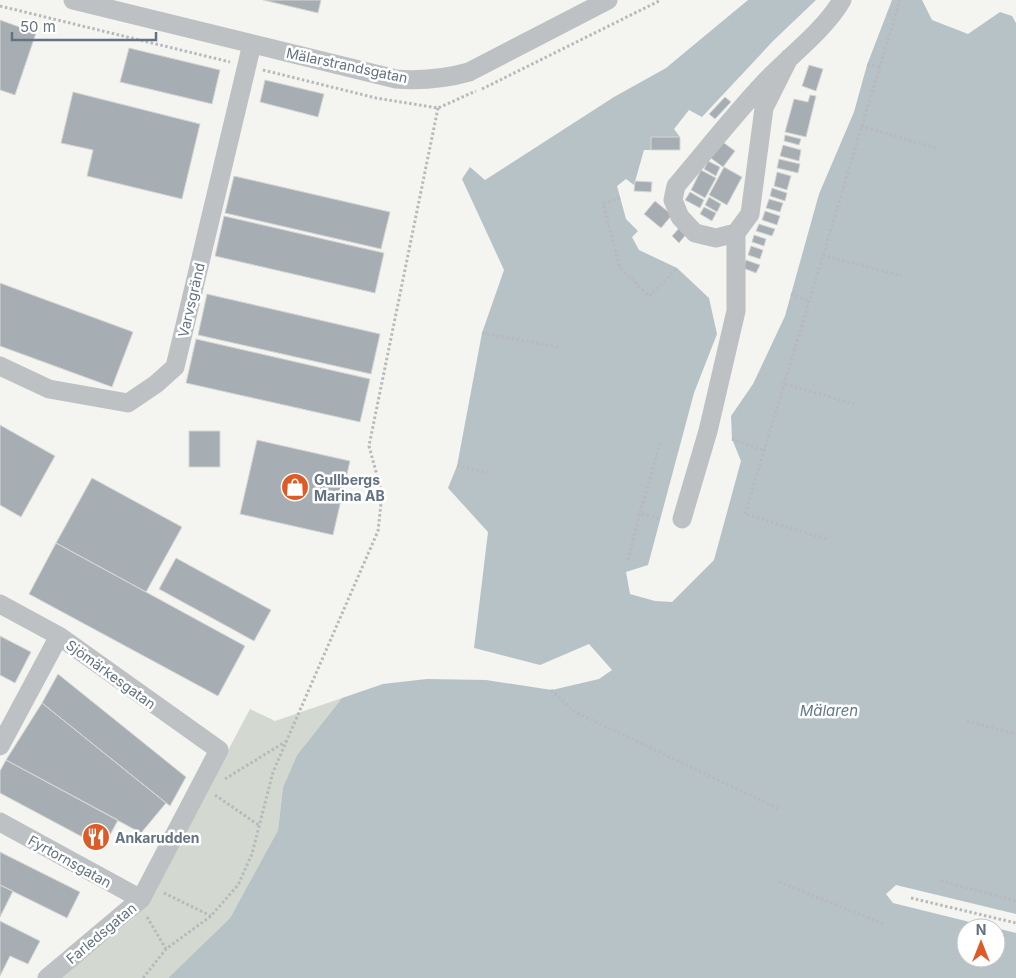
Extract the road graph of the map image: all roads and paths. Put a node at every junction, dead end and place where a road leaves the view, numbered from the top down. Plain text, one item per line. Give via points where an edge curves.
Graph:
1 (73, 0) edge
2 (608, 0) edge
3 (661, 0) edge
4 (842, 0) edge
5 (900, 0) edge
6 (0, 6) edge
7 (252, 44) junction
8 (789, 58) junction
9 (867, 65) dead end
10 (247, 66) junction
11 (879, 66) junction
12 (438, 108) junction
13 (861, 126) junction
14 (938, 149) dead end
15 (620, 198) dead end
16 (736, 233) junction
17 (823, 255) junction
18 (677, 268) dead end
19 (901, 276) dead end
20 (790, 294) dead end
21 (809, 301) junction
22 (482, 333) dead end
23 (560, 347) dead end
24 (0, 366) edge
25 (785, 384) junction
26 (857, 405) dead end
27 (732, 439) dead end
28 (660, 443) dead end
29 (765, 451) junction
30 (457, 466) dead end
31 (491, 473) dead end
32 (640, 513) junction
33 (660, 519) dead end
34 (682, 519) dead end
35 (826, 539) dead end
36 (628, 560) dead end
37 (0, 604) edge
38 (59, 636) junction
39 (552, 690) dead end
40 (967, 721) dead end
41 (1016, 734) edge
42 (285, 742) junction
43 (0, 746) edge
44 (219, 750) joint
45 (204, 788) junction
46 (778, 809) dead end
47 (0, 822) edge
48 (260, 826) junction
49 (941, 881) dead end
50 (780, 882) dead end
51 (144, 892) junction
52 (911, 898) dead end
53 (1016, 901) edge
54 (211, 916) junction
55 (1016, 923) edge
56 (884, 924) dead end
57 (166, 949) junction
58 (47, 978) edge
59 (143, 978) edge

1 - 7 street, Mälarstrandsgatan
2 - 7 street, Mälarstrandsgatan via 488,64 438,80 396,79
3 - 12 path via 529,67
4 - 8 street
5 - 11 path
6 - 10 path
7 - 10 street, Varvsgränd
8 - 16 street via 764,108 750,214
8 - 16 street via 762,84 676,186 673,200 680,217 695,233 716,238
9 - 11 path
10 - 12 path via 376,98
10 - 24 street, Varvsgränd via 175,367 128,403 49,389
11 - 13 path
12 - 42 path via 369,446 382,494 378,531
13 - 14 path
13 - 17 path
15 - 18 path via 603,204 620,268 649,296
16 - 34 street via 736,311 708,431
17 - 19 path
17 - 21 path
20 - 21 path
21 - 25 path
22 - 23 path
25 - 26 path
25 - 29 path
27 - 29 path
28 - 32 path
29 - 35 path via 745,514
30 - 31 path
32 - 33 path
32 - 36 path
37 - 38 street, Sjömärkesgatan
38 - 43 street
38 - 44 street, Sjömärkesgatan
39 - 46 path via 575,712
40 - 41 path
42 - 45 path
42 - 48 path
44 - 45 street, Farledsgatan
45 - 48 path
45 - 51 street, Farledsgatan
47 - 51 street, Fyrtornsgatan
48 - 54 path via 238,885
49 - 53 path
50 - 56 path
51 - 54 path
51 - 57 path via 144,911
51 - 58 street, Farledsgatan
52 - 55 path
54 - 57 path
57 - 59 path

